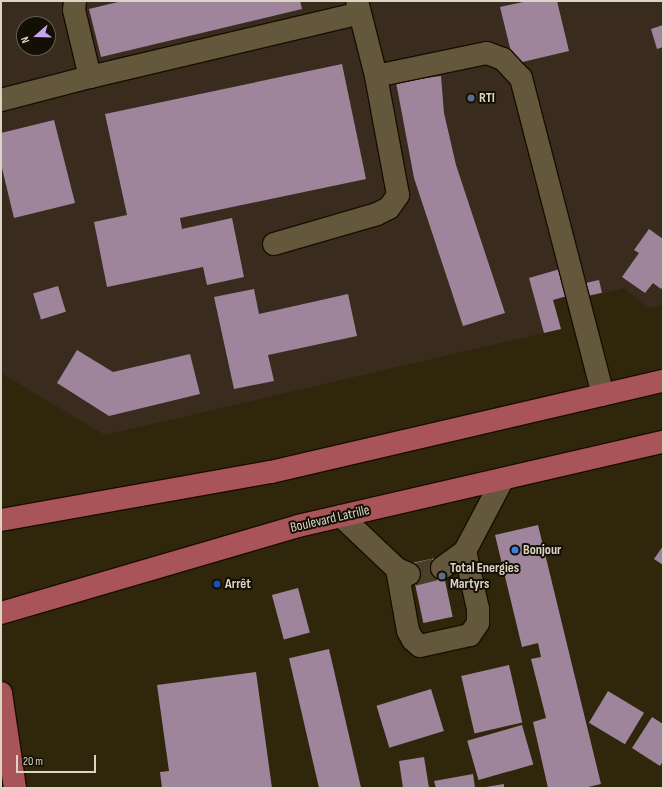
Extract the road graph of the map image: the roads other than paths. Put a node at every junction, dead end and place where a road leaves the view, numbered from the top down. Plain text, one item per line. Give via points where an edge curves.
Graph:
1 (75, 1) edge
2 (359, 7) edge
3 (376, 76) junction
4 (90, 77) junction
5 (1, 100) edge
6 (274, 244) dead end
7 (663, 381) edge
8 (603, 395) junction
9 (663, 442) edge
10 (502, 479) junction
11 (341, 516) junction
12 (1, 520) edge
13 (465, 551) junction
14 (442, 568) tunnel mouth
15 (1, 612) edge
16 (1, 693) edge
17 (15, 788) edge

1 - 4 lane via 74,10
2 - 3 lane
2 - 4 lane
3 - 6 lane via 398,195 389,208 377,214
3 - 8 lane via 487,53 503,59 521,78
4 - 5 lane
7 - 8 main road
8 - 12 main road via 271,472
9 - 10 main road, Boulevard Latrille
10 - 11 main road, Boulevard Latrille
10 - 13 lane
11 - 13 lane via 405,572 408,631 420,646 470,635 478,623 478,609
11 - 15 main road, Boulevard Latrille via 291,528
13 - 14 lane
16 - 17 main road

